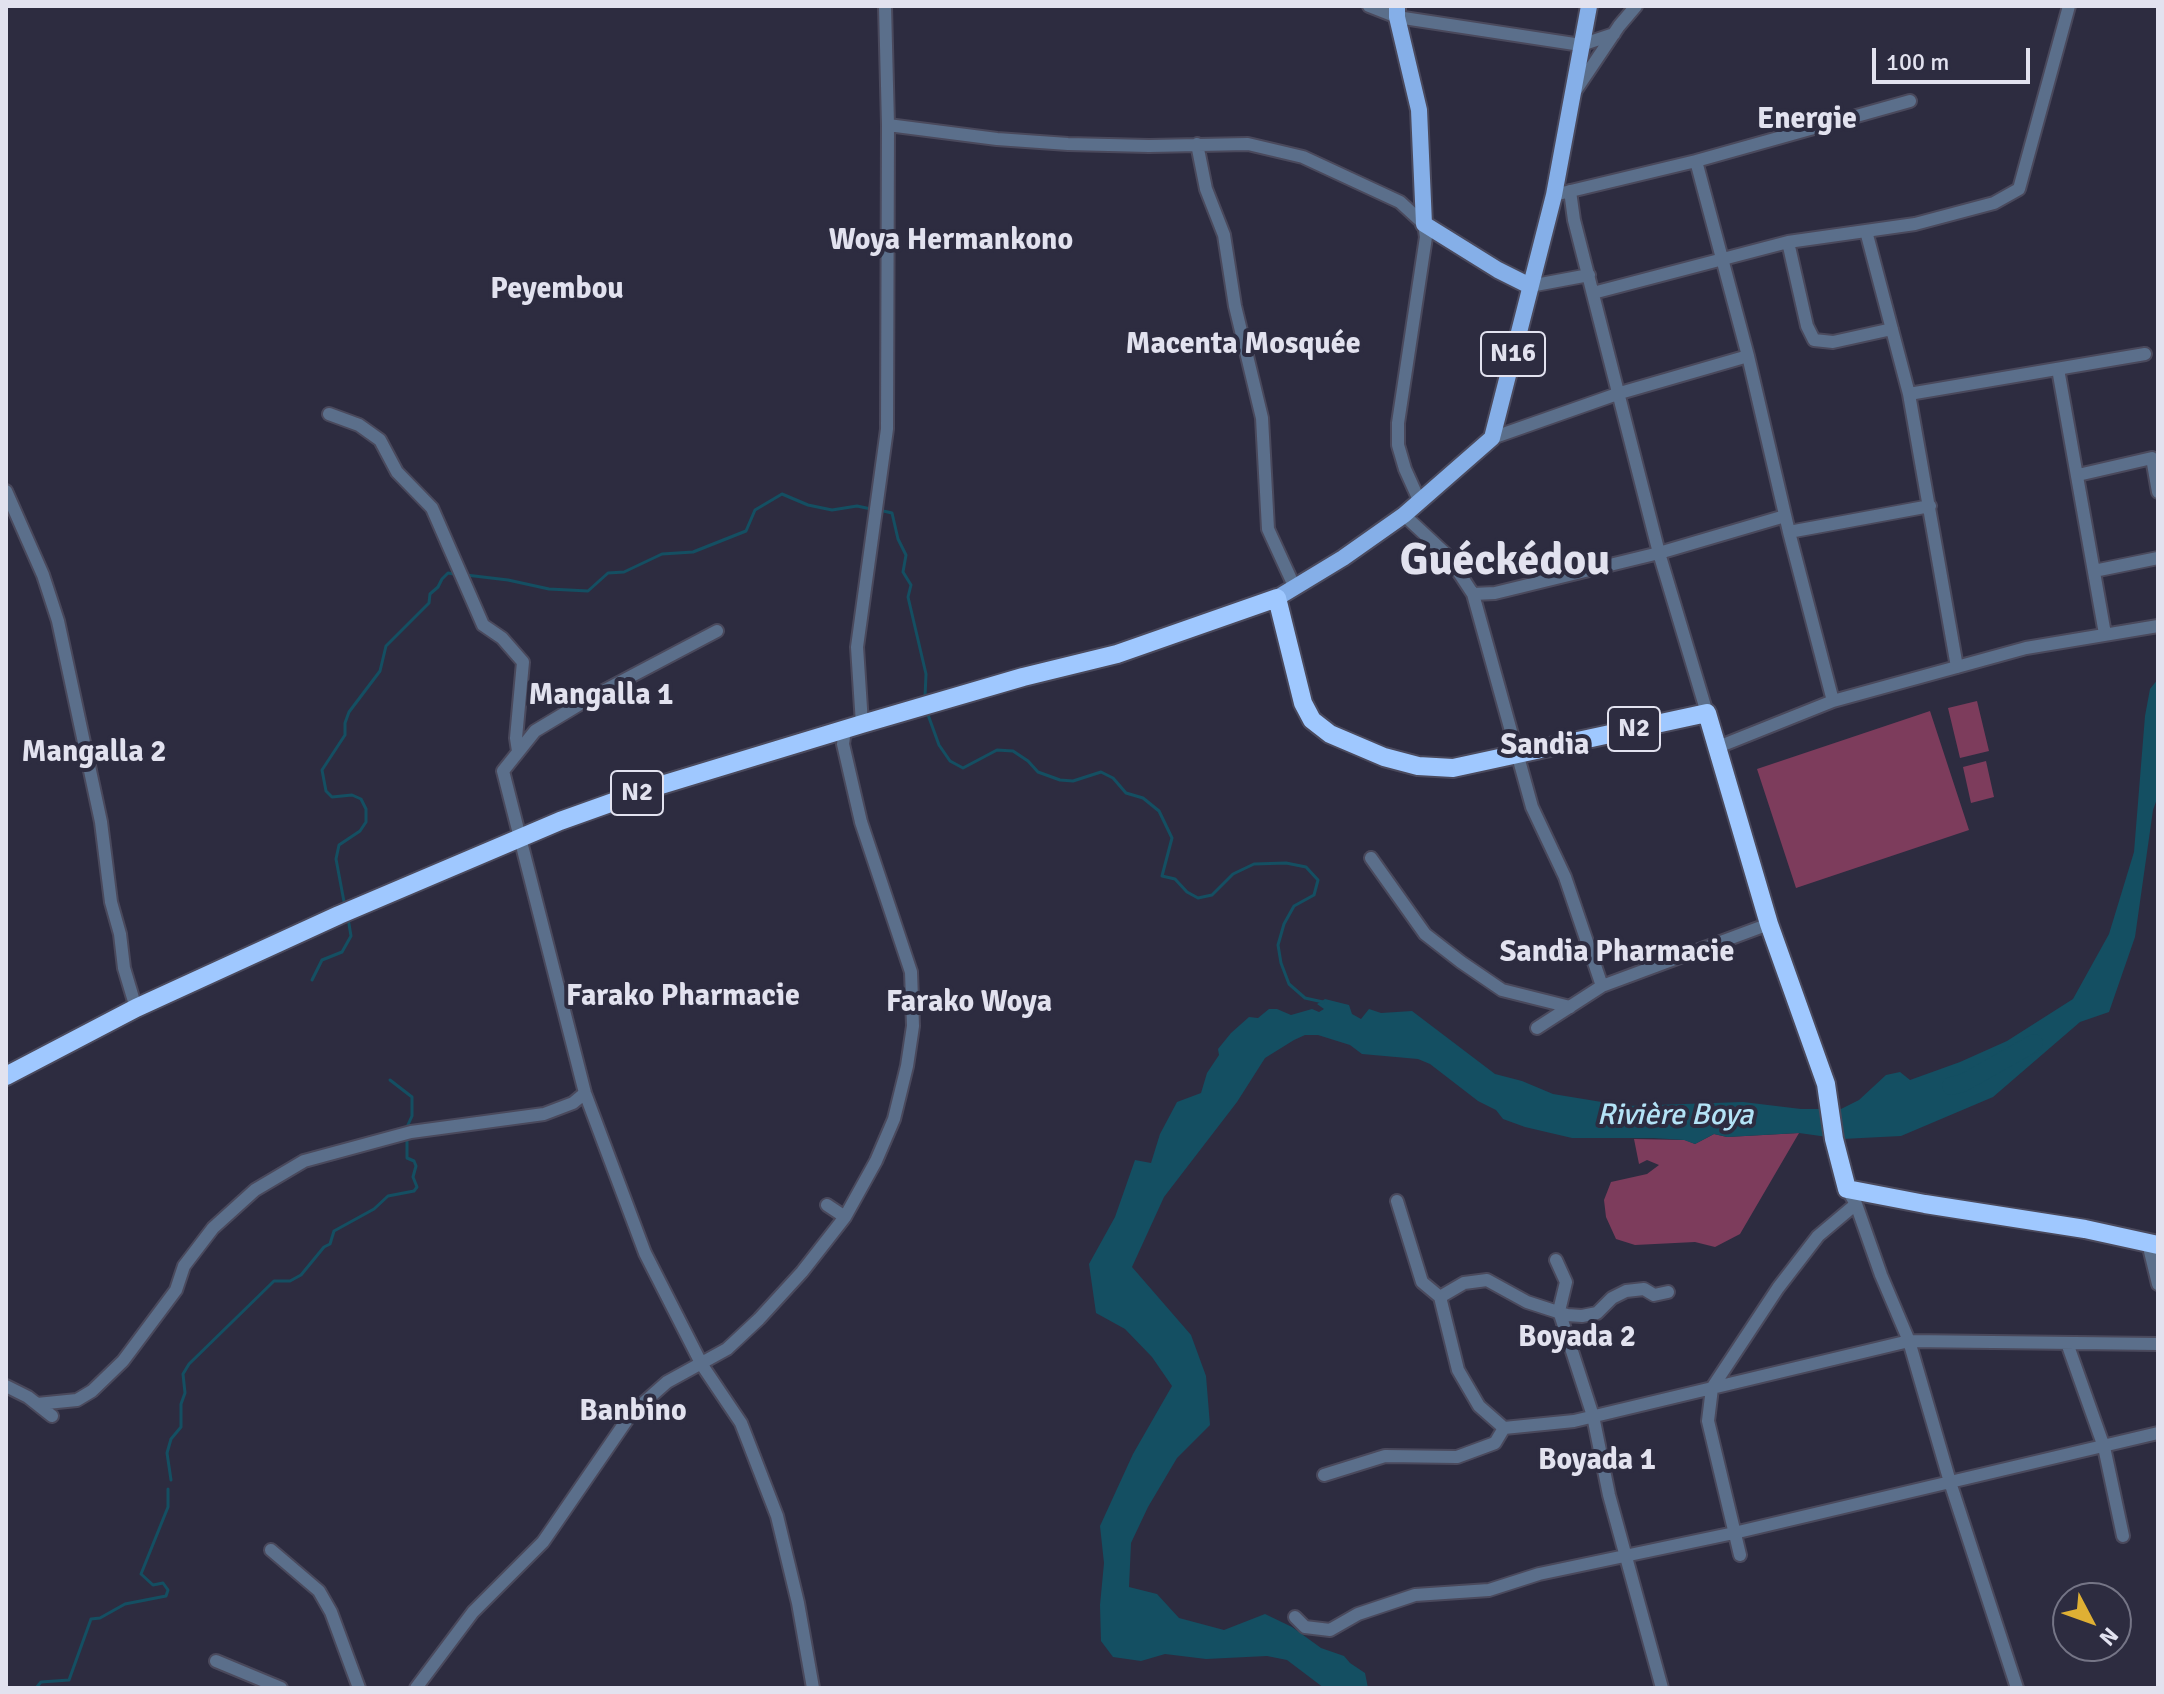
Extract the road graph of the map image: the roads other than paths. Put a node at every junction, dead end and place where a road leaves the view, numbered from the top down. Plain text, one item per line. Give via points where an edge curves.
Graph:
1 (885, 6) edge
2 (1369, 6) edge
3 (1589, 6) edge
4 (1636, 6) edge
5 (2069, 6) edge
6 (1397, 12) edge
7 (1614, 34) junction
8 (1581, 45) junction
9 (1573, 96) junction
10 (1910, 101) dead end
11 (888, 125) junction
12 (1197, 144) junction
13 (1696, 161) junction
14 (1562, 193) junction
15 (1424, 224) junction
16 (1866, 231) junction
17 (1788, 242) junction
18 (1721, 259) junction
19 (1589, 275) junction
20 (1530, 286) junction
21 (1593, 293) junction
22 (1892, 329) junction
23 (2145, 354) dead end
24 (1748, 356) junction
25 (2058, 369) junction
26 (1620, 393) junction
27 (1909, 394) junction
28 (329, 414) dead end
29 (1492, 438) junction
30 (2078, 475) junction
31 (6, 491) edge
32 (2158, 492) edge
33 (1419, 500) junction
34 (1930, 506) junction
35 (1404, 515) junction
36 (1785, 516) junction
37 (1789, 532) junction
38 (1659, 553) junction
39 (2158, 558) edge
40 (2094, 571) junction
41 (1295, 588) junction
42 (1473, 594) junction
43 (1277, 598) junction
44 (2158, 626) edge
45 (717, 631) dead end
46 (2105, 634) junction
47 (1957, 667) junction
48 (1833, 701) junction
49 (1707, 713) junction
50 (853, 727) junction
51 (1718, 747) junction
52 (518, 751) junction
53 (1518, 755) junction
54 (519, 839) junction
55 (1371, 858) dead end
56 (1769, 924) junction
57 (1602, 986) junction
58 (1570, 1007) junction
59 (136, 1008) junction
60 (1537, 1028) dead end
61 (6, 1076) edge
62 (585, 1093) junction
63 (1851, 1196) junction
64 (1397, 1201) dead end
65 (827, 1205) dead end
66 (845, 1217) junction
67 (2153, 1244) edge
68 (1556, 1260) dead end
69 (2158, 1284) edge
70 (1668, 1292) dead end
71 (1440, 1297) junction
72 (1559, 1311) junction
73 (1909, 1341) junction
74 (2067, 1343) junction
75 (2158, 1344) edge
76 (702, 1365) junction
77 (6, 1386) edge
78 (1712, 1388) junction
79 (37, 1404) junction
80 (52, 1416) dead end
81 (1593, 1416) junction
82 (1504, 1428) junction
83 (2158, 1433) edge
84 (2104, 1447) junction
85 (1324, 1475) dead end
86 (1950, 1482) junction
87 (1734, 1533) junction
88 (2123, 1536) dead end
89 (271, 1550) dead end
90 (1740, 1555) dead end
91 (1626, 1557) junction
92 (1295, 1617) dead end
93 (216, 1661) dead end
94 (281, 1688) edge
95 (359, 1688) edge
96 (416, 1688) edge
97 (813, 1688) edge
98 (1662, 1688) edge
99 (2017, 1688) edge

1 - 11 street
2 - 6 street
3 - 8 main road, N16
4 - 7 street
5 - 16 street via 2019,189 1994,203
6 - 8 street
6 - 15 main road via 1419,110
7 - 8 street
7 - 9 street
8 - 9 main road, N16
9 - 14 main road, N16
10 - 13 street
11 - 12 street via 1068,144
11 - 50 street via 887,429 857,647
12 - 15 street via 1248,144 1303,157 1400,202
12 - 41 street via 1206,189 1224,235 1262,418 1268,529
13 - 14 street
13 - 18 street
14 - 19 street
14 - 20 main road, N16
15 - 20 main road
15 - 33 street via 1398,423 1398,445
16 - 17 street
16 - 22 street
17 - 18 street
17 - 22 street via 1814,340 1833,342
18 - 21 street
18 - 24 street
19 - 20 street
19 - 21 street
20 - 29 main road, N16
21 - 26 street
22 - 27 street
23 - 25 street
24 - 26 street
24 - 36 street
25 - 27 street
25 - 30 street
26 - 29 street
26 - 38 street
27 - 34 street
28 - 52 street via 380,440 397,472 436,516 483,625 523,662
29 - 33 main road
30 - 32 street via 2152,458
30 - 40 street
31 - 59 street via 58,621
33 - 35 main road
34 - 37 street
34 - 47 street
35 - 41 main road
35 - 42 street via 1448,556
36 - 37 street
36 - 38 street
37 - 48 street
38 - 42 street
38 - 49 street
39 - 40 street
40 - 46 street
41 - 43 main road
42 - 53 street
43 - 50 highway, N2 via 1117,654
43 - 53 highway, N2 via 1303,703 1312,720 1330,734 1418,766 1453,768
44 - 46 street
45 - 52 street via 535,731
46 - 47 street
47 - 48 street
48 - 51 street
49 - 51 highway
49 - 53 highway, N2
50 - 54 highway, N2 via 658,786
50 - 66 street via 843,744 861,822 911,972 913,1026 894,1119
51 - 56 highway
52 - 54 street via 503,771
53 - 57 street via 1532,807 1565,877
54 - 59 highway, N2
54 - 62 street
55 - 58 street via 1425,934 1461,962 1502,990
56 - 57 street
56 - 63 highway via 1826,1084 1834,1139
57 - 58 street
58 - 60 street
59 - 61 highway, N2
62 - 76 street via 645,1253
62 - 79 street via 544,1114 411,1132 304,1161 255,1190 213,1228 184,1266 176,1290 123,1361 92,1391 77,1400
63 - 67 highway via 2085,1229
63 - 73 street
63 - 78 street via 1778,1288
64 - 71 street via 1422,1282
65 - 66 street
66 - 76 street via 759,1319
67 - 69 street
68 - 72 street via 1566,1282
70 - 72 street via 1626,1291 1597,1313 1582,1316
71 - 72 street via 1464,1283 1487,1280 1527,1302
71 - 82 street via 1458,1370 1479,1406
72 - 81 street
73 - 74 street
73 - 78 street
73 - 86 street
74 - 75 street
74 - 84 street
76 - 96 street via 667,1382 631,1414 543,1542 473,1612
76 - 97 street via 741,1423 777,1516
77 - 79 street
78 - 81 street
78 - 87 street via 1708,1421
79 - 80 street
81 - 82 street
81 - 91 street
82 - 85 street via 1495,1443 1457,1457 1385,1456
83 - 84 street
84 - 86 street
84 - 88 street
86 - 87 street
86 - 99 street
87 - 90 street
87 - 91 street
89 - 95 street via 319,1591
91 - 92 street via 1489,1590 1415,1595 1358,1614 1330,1630 1305,1627
91 - 98 street
93 - 94 street

